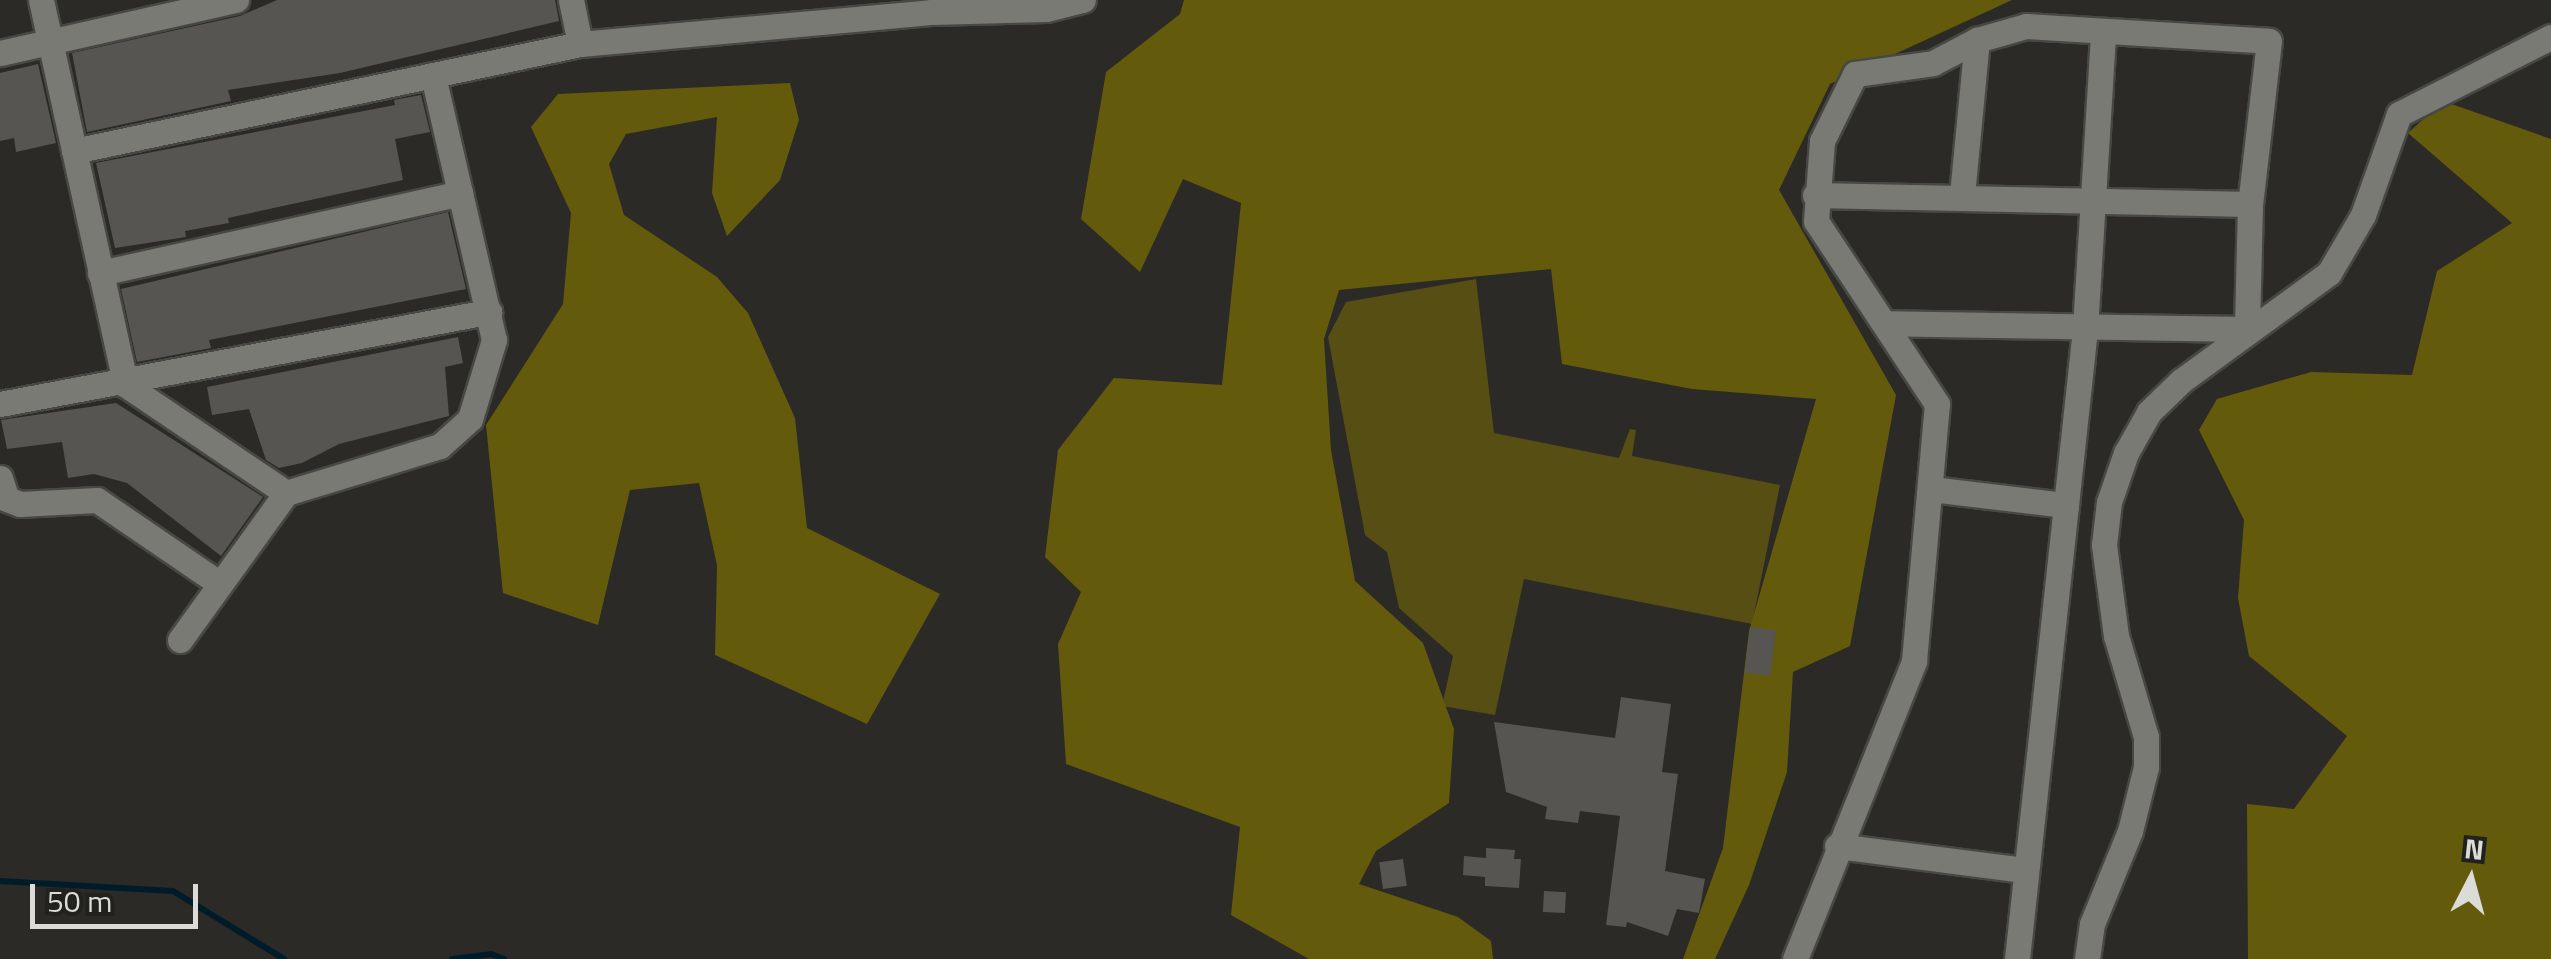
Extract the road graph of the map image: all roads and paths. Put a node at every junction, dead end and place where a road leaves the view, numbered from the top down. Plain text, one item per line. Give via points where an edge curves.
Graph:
1 (42, 0) edge
2 (236, 0) edge
3 (571, 0) edge
4 (1083, 0) edge
5 (1046, 5) edge
6 (930, 6) edge
7 (2103, 35) junction
8 (2551, 37) edge
9 (1977, 40) junction
10 (50, 42) junction
11 (580, 44) junction
12 (0, 53) edge
13 (432, 75) junction
14 (74, 150) junction
15 (460, 194) junction
16 (1962, 195) junction
17 (1815, 196) junction
18 (2095, 198) junction
19 (2250, 204) junction
20 (100, 274) junction
21 (489, 312) junction
22 (1884, 323) junction
23 (2086, 329) junction
24 (2248, 329) junction
25 (126, 385) junction
26 (0, 404) edge
27 (0, 478) edge
28 (1931, 489) junction
29 (286, 492) junction
30 (2066, 505) junction
31 (220, 584) junction
32 (180, 640) dead end
33 (1837, 846) junction
34 (2025, 870) junction
35 (1796, 959) edge
36 (2017, 959) edge
37 (2087, 959) edge

1 - 10 street
2 - 10 street
3 - 11 street
4 - 5 street
5 - 6 street
6 - 11 street
7 - 9 street via 2026,26
7 - 18 street
7 - 19 street via 2269,42
8 - 24 street via 2399,114 2363,215 2329,273
9 - 16 street
9 - 17 street via 1933,63 1855,74 1822,140
10 - 12 street
10 - 14 street
11 - 13 street
13 - 14 street
13 - 15 street
14 - 20 street
15 - 20 street
15 - 21 street
16 - 17 street
16 - 18 street
17 - 22 street via 1816,221
18 - 19 street
18 - 23 street
19 - 24 street
20 - 25 street
21 - 25 street
21 - 29 street via 494,340 470,419 440,446
22 - 23 street
22 - 28 street via 1938,404
23 - 24 street
23 - 30 street
24 - 37 street via 2149,412 2109,502 2107,580 2146,737 2146,767 2130,831 2092,924
25 - 26 street
25 - 29 street
27 - 31 street via 7,499 20,504 97,500
28 - 30 street
28 - 33 street via 1914,661
29 - 31 street
30 - 34 street
31 - 32 street
33 - 34 street
33 - 35 street
34 - 36 street

